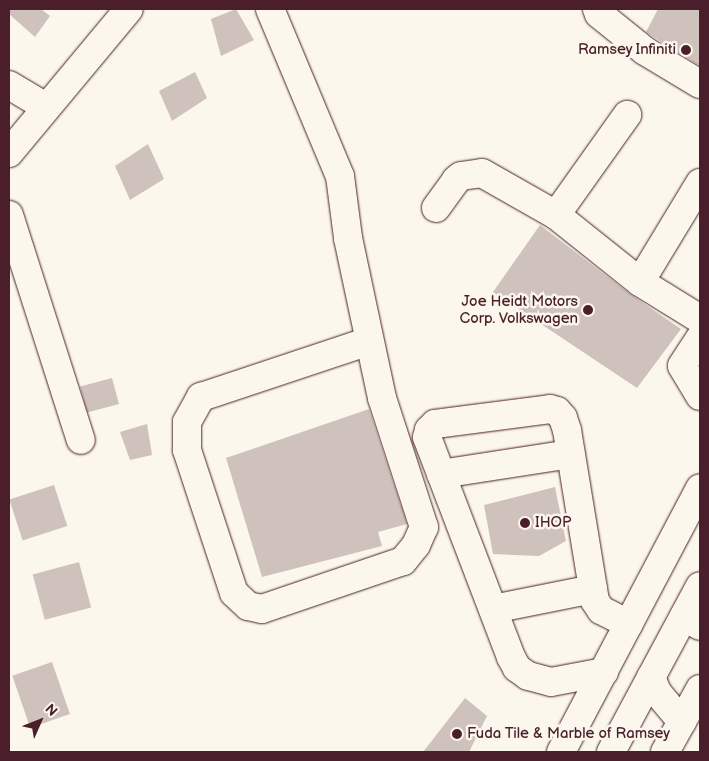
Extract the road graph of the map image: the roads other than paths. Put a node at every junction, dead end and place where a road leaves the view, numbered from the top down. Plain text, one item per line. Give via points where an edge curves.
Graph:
1 (129, 9) edge
2 (270, 9) edge
3 (597, 9) edge
4 (700, 84) edge
5 (9, 85) edge
6 (46, 107) junction
7 (627, 115) dead end
8 (9, 153) edge
9 (700, 183) edge
10 (436, 208) dead end
11 (9, 215) edge
12 (556, 215) junction
13 (640, 282) junction
14 (700, 320) edge
15 (700, 338) edge
16 (370, 341) junction
17 (700, 396) edge
18 (81, 440) dead end
19 (570, 454) junction
20 (441, 474) junction
21 (700, 488) edge
22 (700, 586) edge
23 (593, 589) junction
24 (493, 609) junction
25 (692, 621) edge
26 (629, 624) junction
27 (604, 672) junction
28 (652, 677) junction
29 (700, 689) edge
30 (682, 722) junction
31 (561, 752) edge
32 (612, 752) edge
33 (665, 752) edge

1 - 6 main road
2 - 16 main road via 340,176 348,238
3 - 4 main road via 645,51
5 - 6 main road
6 - 8 main road
7 - 12 main road
9 - 13 main road
10 - 12 main road via 456,180 482,173
11 - 18 main road
12 - 13 main road
13 - 14 main road
15 - 17 main road via 682,366
16 - 16 main road via 382,398 424,527 416,545 403,561 262,609 248,606 234,594 186,450 187,422 201,396
19 - 20 main road
19 - 20 main road via 563,418 550,408 435,424 427,437
19 - 23 main road
20 - 24 main road
21 - 26 main road
22 - 25 main road
23 - 24 main road
23 - 26 main road via 601,610
24 - 27 main road via 510,657 528,676 551,682
25 - 28 main road
26 - 27 main road
27 - 31 main road
28 - 30 main road via 657,692
28 - 32 main road
29 - 30 main road
30 - 33 main road

